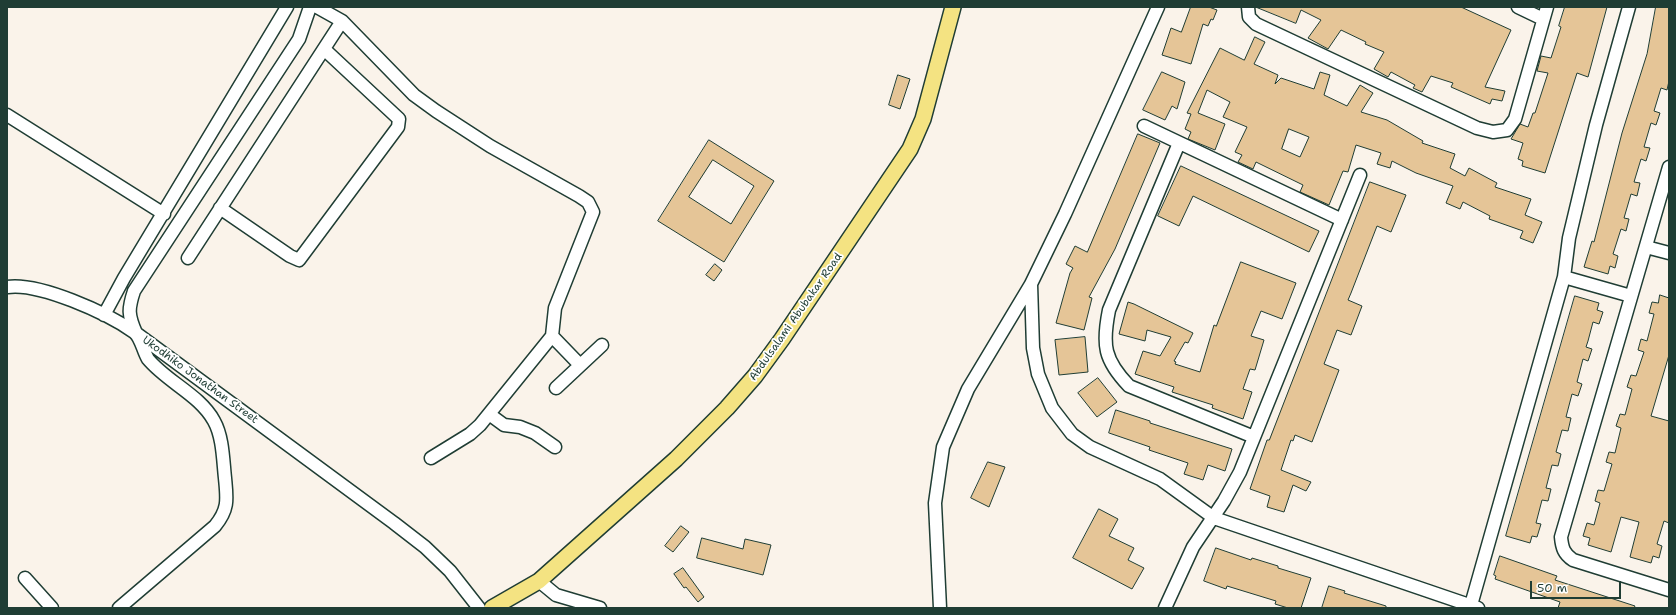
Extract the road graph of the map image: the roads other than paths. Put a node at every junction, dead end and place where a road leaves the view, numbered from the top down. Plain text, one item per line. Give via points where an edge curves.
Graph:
1 (287, 7) edge
2 (310, 7) edge
3 (317, 7) edge
4 (953, 7) edge
5 (1158, 7) edge
6 (1248, 7) edge
7 (1518, 7) edge
8 (1629, 7) edge
9 (1545, 13) edge
10 (342, 21) junction
11 (324, 49) junction
12 (7, 115) edge
13 (1144, 126) dead end
14 (1179, 143) junction
15 (1669, 167) edge
16 (1360, 175) dead end
17 (220, 208) junction
18 (164, 214) junction
19 (1342, 220) junction
20 (1646, 247) junction
21 (1669, 253) edge
22 (188, 258) dead end
23 (1564, 277) junction
24 (1031, 284) junction
25 (7, 287) edge
26 (1631, 296) junction
27 (104, 315) junction
28 (136, 333) junction
29 (552, 336) junction
30 (602, 345) dead end
31 (580, 365) junction
32 (556, 388) dead end
33 (489, 414) junction
34 (1254, 437) junction
35 (555, 447) dead end
36 (431, 458) dead end
37 (1214, 518) junction
38 (25, 578) dead end
39 (539, 581) junction
40 (1669, 590) edge
41 (1474, 607) edge
42 (52, 608) edge
43 (119, 608) edge
44 (479, 608) edge
45 (492, 608) edge
46 (600, 608) edge
47 (940, 608) edge
48 (1165, 608) edge

1 - 18 street
2 - 28 street, Ukodhiko Jonathan Street via 299,39 134,291 129,307 130,319
3 - 10 street
4 - 39 main road, Abdulsalami Abubakar Road via 923,119 910,149 782,339 755,376 676,459
5 - 24 street
6 - 9 street via 1249,17 1256,24 1476,128 1493,132 1507,130 1515,119
7 - 9 street
8 - 23 street via 1568,238
10 - 11 street
10 - 29 street via 414,95 490,146 579,196 592,207 592,218 555,308
11 - 17 street
11 - 17 street via 399,119 398,127 298,260
12 - 18 street
13 - 14 street
14 - 19 street
14 - 34 street via 1109,310 1104,334 1107,353 1115,371 1129,386
15 - 20 street
16 - 19 street
17 - 22 street
18 - 27 street
19 - 34 street
20 - 21 street
20 - 26 street
23 - 26 street
23 - 41 street
24 - 37 street via 1033,348 1038,374 1052,408 1072,434 1090,447 1160,478
24 - 47 street via 968,389 943,447 935,503
25 - 27 street via 52,292
26 - 40 street via 1561,537 1562,547 1566,555 1573,560
27 - 28 street
28 - 43 street via 148,358 202,406 214,421 220,438 226,509 215,526
28 - 44 street, Ukodhiko Jonathan Street via 412,537 450,571
29 - 31 street
29 - 33 street
30 - 31 street
31 - 32 street
33 - 35 street via 504,425 520,427 535,433
33 - 36 street via 470,434
34 - 37 street via 1230,492
37 - 41 street
37 - 48 street via 1194,547
38 - 42 street
39 - 45 main road, Abdulsalami Abubakar Road
39 - 46 street via 556,595

